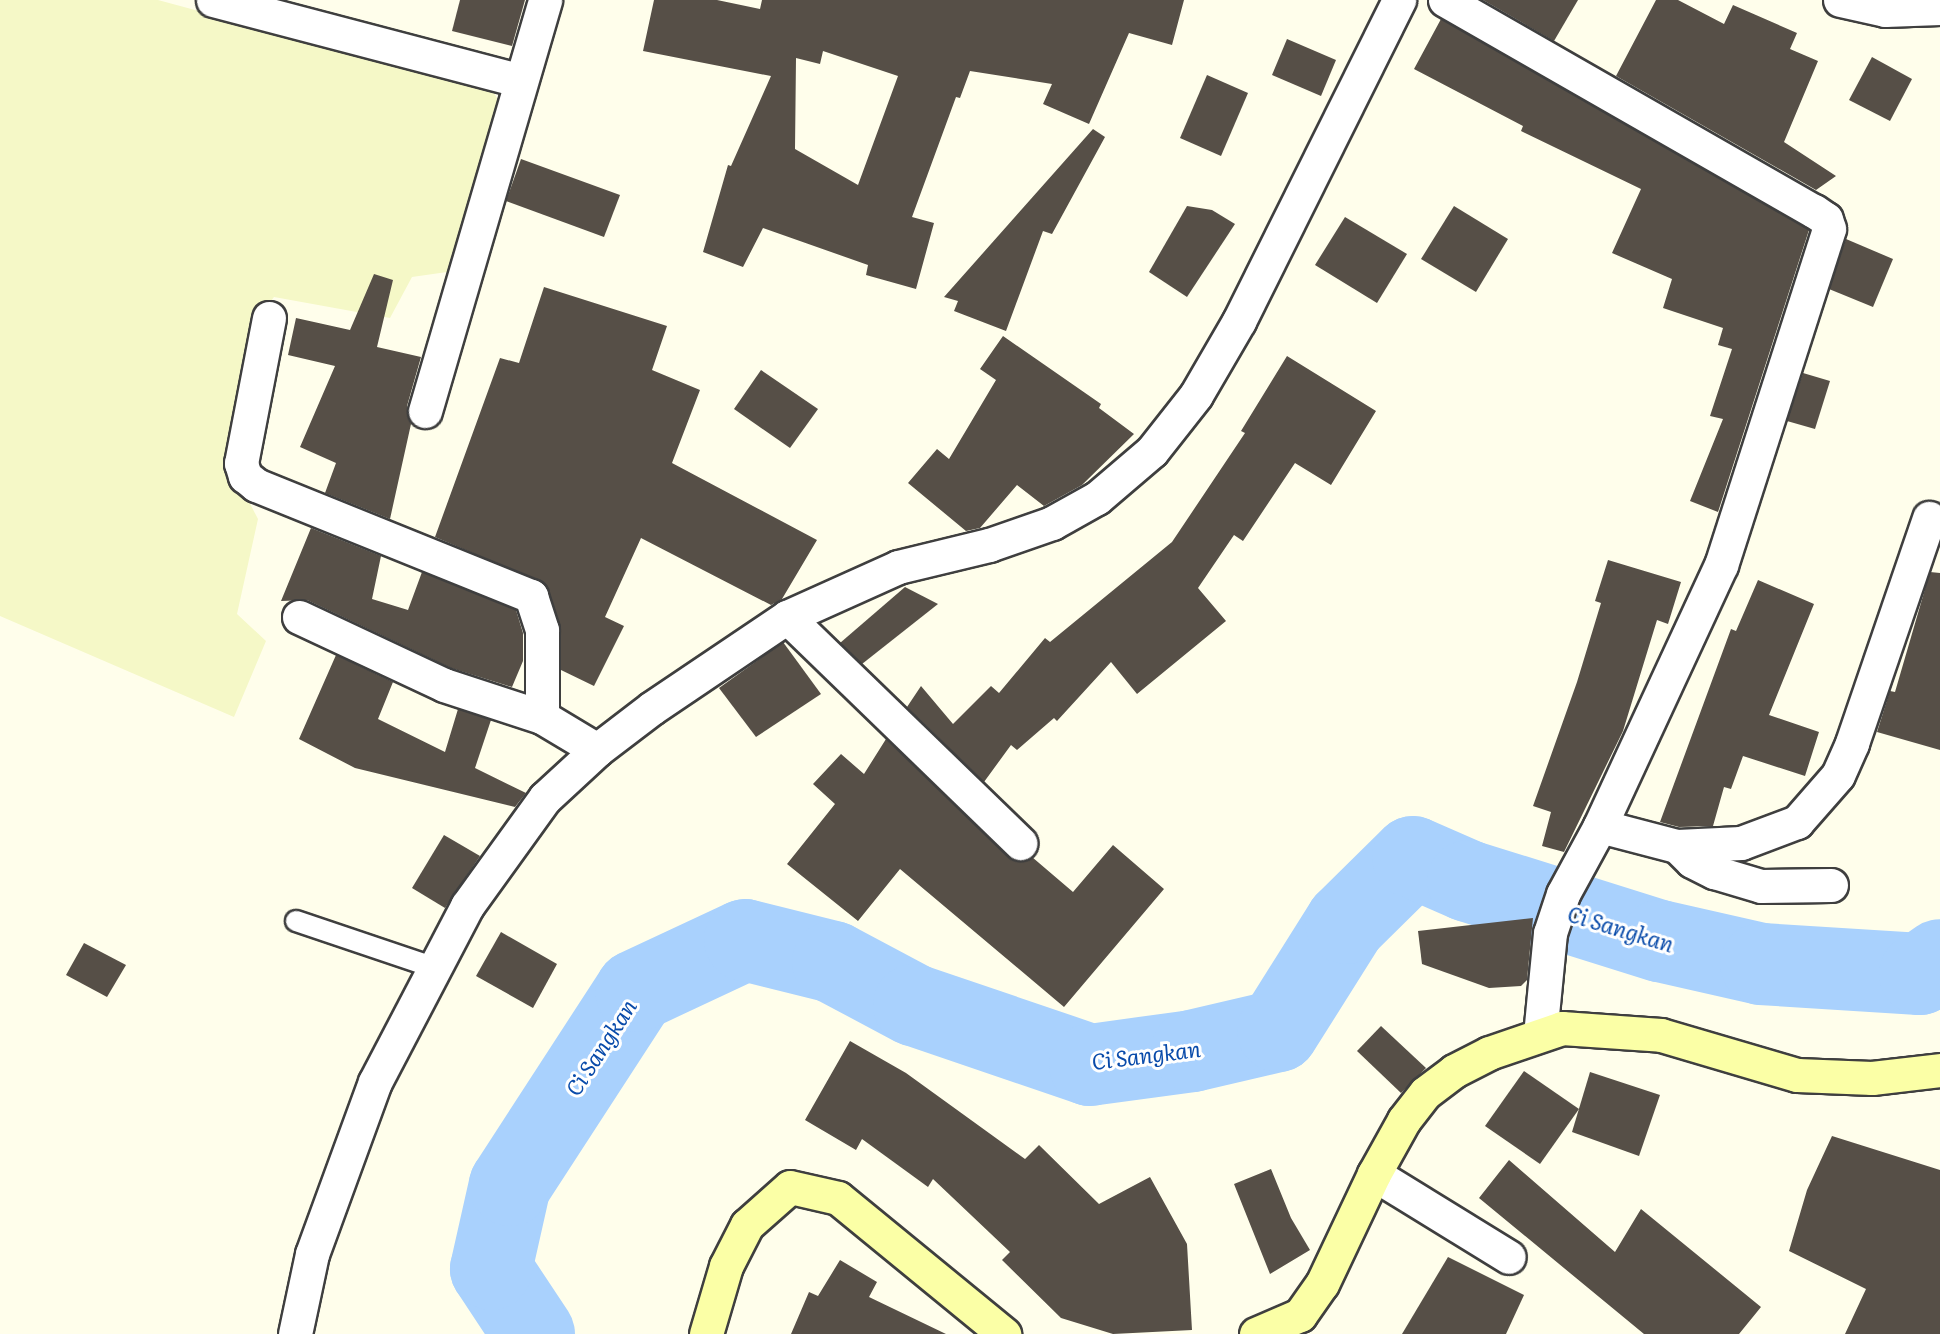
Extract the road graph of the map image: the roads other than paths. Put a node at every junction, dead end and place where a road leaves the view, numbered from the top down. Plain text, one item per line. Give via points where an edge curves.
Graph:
1 (213, 0) edge
2 (545, 0) edge
3 (1399, 0) edge
4 (1445, 0) edge
5 (1840, 0) edge
6 (1940, 8) edge
7 (521, 81) junction
8 (269, 318) dead end
9 (425, 411) dead end
10 (1929, 518) dead end
11 (299, 617) dead end
12 (787, 617) junction
13 (542, 717) junction
14 (597, 750) junction
15 (1600, 826) junction
16 (1020, 843) dead end
17 (1677, 846) junction
18 (1831, 885) dead end
19 (296, 921) dead end
20 (434, 967) junction
21 (1540, 1035) junction
22 (1940, 1070) edge
23 (1385, 1181) junction
24 (1509, 1257) dead end
25 (295, 1334) edge
26 (706, 1334) edge
27 (1004, 1334) edge
28 (1256, 1334) edge

1 - 7 street
2 - 7 street
3 - 12 street via 1239,321 1196,395 1152,452 1097,498 1052,523 989,545 898,567
4 - 15 street via 1814,211 1826,219 1829,229 1721,565
5 - 6 street via 1885,10
7 - 9 street
8 - 13 street via 241,463 245,476 256,485 531,596 542,630
10 - 17 street via 1839,775 1797,822 1741,843
11 - 13 street via 444,685
12 - 14 street
12 - 16 street
13 - 14 street
14 - 20 street via 545,798 508,845 467,906
15 - 17 street
15 - 21 street via 1563,894 1550,933
17 - 18 street via 1692,861 1714,872 1761,886
19 - 20 lane
20 - 25 street via 375,1082 341,1169 312,1254
21 - 22 street via 1562,1028 1661,1035 1797,1075 1872,1078
21 - 23 street via 1489,1053 1454,1071 1425,1093 1404,1120
23 - 24 street
23 - 28 street via 1300,1316
26 - 27 street via 726,1266 747,1225 790,1187 838,1198

